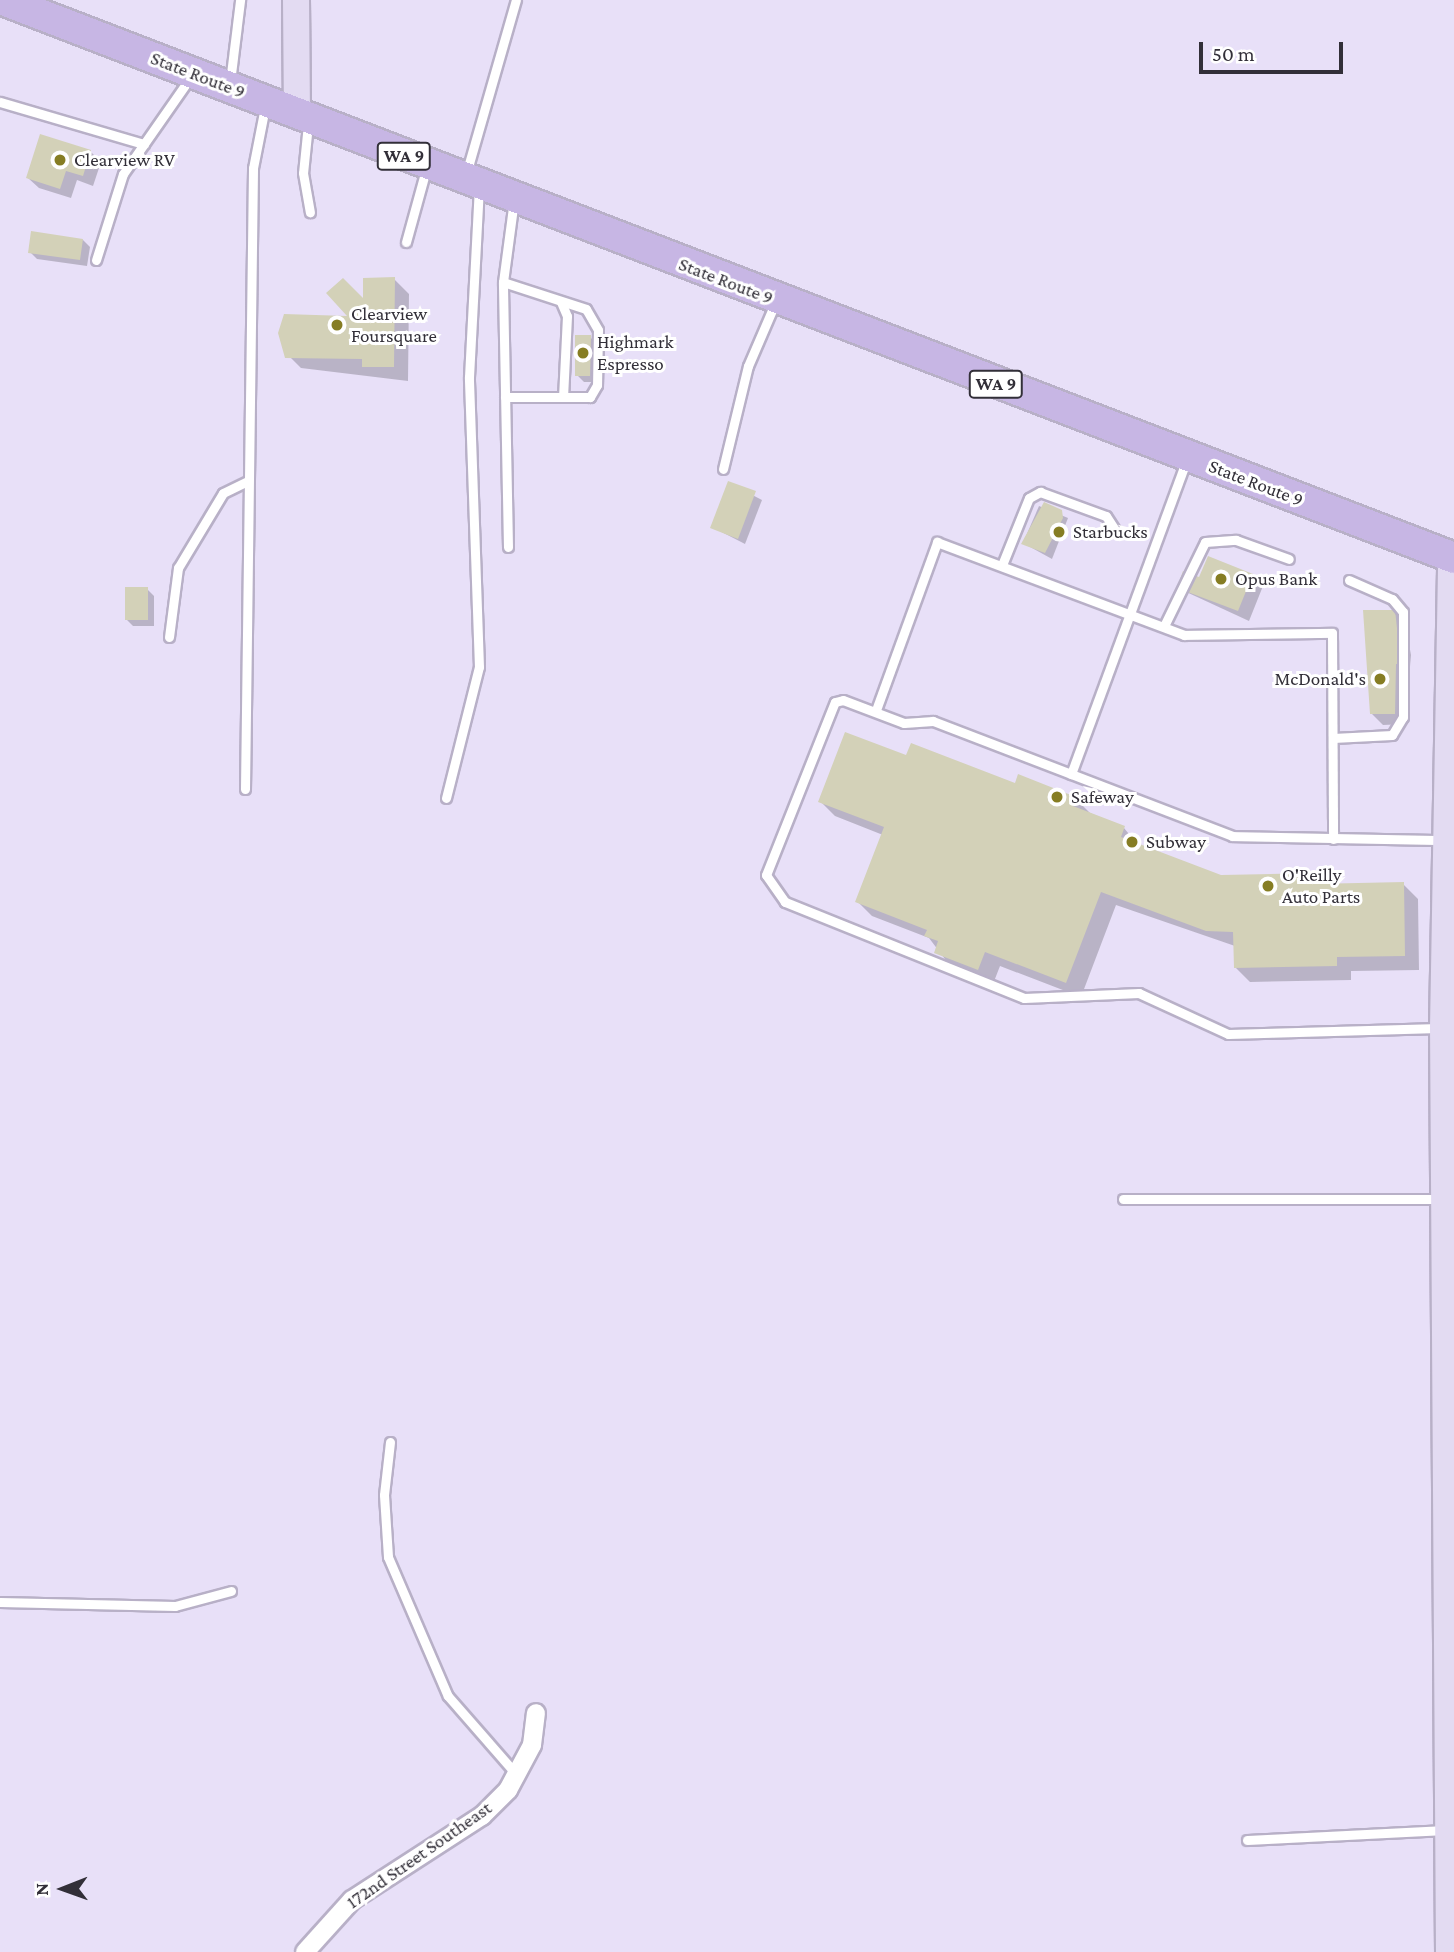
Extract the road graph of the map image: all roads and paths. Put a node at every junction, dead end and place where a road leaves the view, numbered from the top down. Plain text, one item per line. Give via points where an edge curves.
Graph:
1 (3, 0) edge
2 (240, 0) edge
3 (296, 0) edge
4 (516, 0) edge
5 (193, 74) junction
6 (229, 88) junction
7 (0, 102) edge
8 (266, 102) junction
9 (303, 116) junction
10 (144, 144) junction
11 (427, 165) junction
12 (472, 182) junction
13 (514, 199) junction
14 (310, 212) dead end
15 (406, 242) dead end
16 (96, 260) dead end
17 (503, 282) junction
18 (776, 301) junction
19 (561, 302) junction
20 (505, 397) junction
21 (562, 397) junction
22 (1188, 456) junction
23 (723, 469) dead end
24 (248, 481) junction
25 (1115, 530) dead end
26 (508, 547) dead end
27 (1453, 558) edge
28 (1289, 559) dead end
29 (1002, 565) junction
30 (1349, 580) dead end
31 (1130, 612) junction
32 (1164, 626) junction
33 (169, 637) dead end
34 (876, 710) junction
35 (1451, 732) edge
36 (1333, 737) junction
37 (1071, 774) junction
38 (245, 789) dead end
39 (446, 798) dead end
40 (1333, 839) junction
41 (1446, 840) junction
42 (1448, 1028) edge
43 (1123, 1199) dead end
44 (1444, 1199) junction
45 (390, 1442) dead end
46 (231, 1591) dead end
47 (0, 1602) edge
48 (536, 1713) dead end
49 (518, 1776) junction
50 (1448, 1830) junction
51 (1247, 1840) dead end
52 (305, 1952) edge
53 (1449, 1952) edge

1 - 5 main road, State Route 9 / WA 9
2 - 6 lane
3 - 9 street
4 - 12 lane
5 - 6 main road, State Route 9 / WA 9
5 - 10 lane
6 - 8 main road, State Route 9 / WA 9
7 - 10 lane
8 - 9 main road, State Route 9 / WA 9
8 - 24 lane via 253,168
9 - 11 main road, State Route 9 / WA 9
9 - 14 lane via 303,173
10 - 16 lane via 123,174
11 - 12 main road, State Route 9 / WA 9
11 - 15 lane
12 - 13 main road, State Route 9 / WA 9
12 - 39 lane via 469,377 479,667
13 - 17 lane
13 - 18 main road, State Route 9 / WA 9
17 - 19 lane
17 - 20 lane
18 - 22 main road, State Route 9 / WA 9
18 - 23 lane via 748,366
19 - 21 lane via 568,329
19 - 21 lane via 586,309 597,330 597,385 590,397
20 - 21 lane
20 - 26 lane
22 - 27 main road, State Route 9 / WA 9
22 - 31 lane
24 - 33 lane via 223,493 178,568
24 - 38 lane
25 - 29 lane via 1106,516 1040,492 1030,498
27 - 35 street
28 - 32 lane via 1236,540 1205,542
29 - 31 lane
29 - 34 lane via 937,542
30 - 36 lane via 1392,599 1403,612 1403,717 1392,735
31 - 32 lane
31 - 37 lane
32 - 36 lane via 1202,638 1332,633
34 - 37 lane via 904,723 933,721
34 - 42 lane via 852,700 835,702 766,875 785,902 1024,998 1139,993 1228,1034
35 - 41 street
36 - 40 lane
37 - 40 lane via 1232,836
40 - 41 lane
41 - 42 street
42 - 44 street
43 - 44 lane
44 - 50 street
45 - 49 lane via 384,1495 388,1557 448,1696
46 - 47 lane via 175,1606
48 - 49 street, 172nd Street Southeast via 532,1745
49 - 52 street, 172nd Street Southeast via 482,1816 352,1900
50 - 51 lane
50 - 53 street

